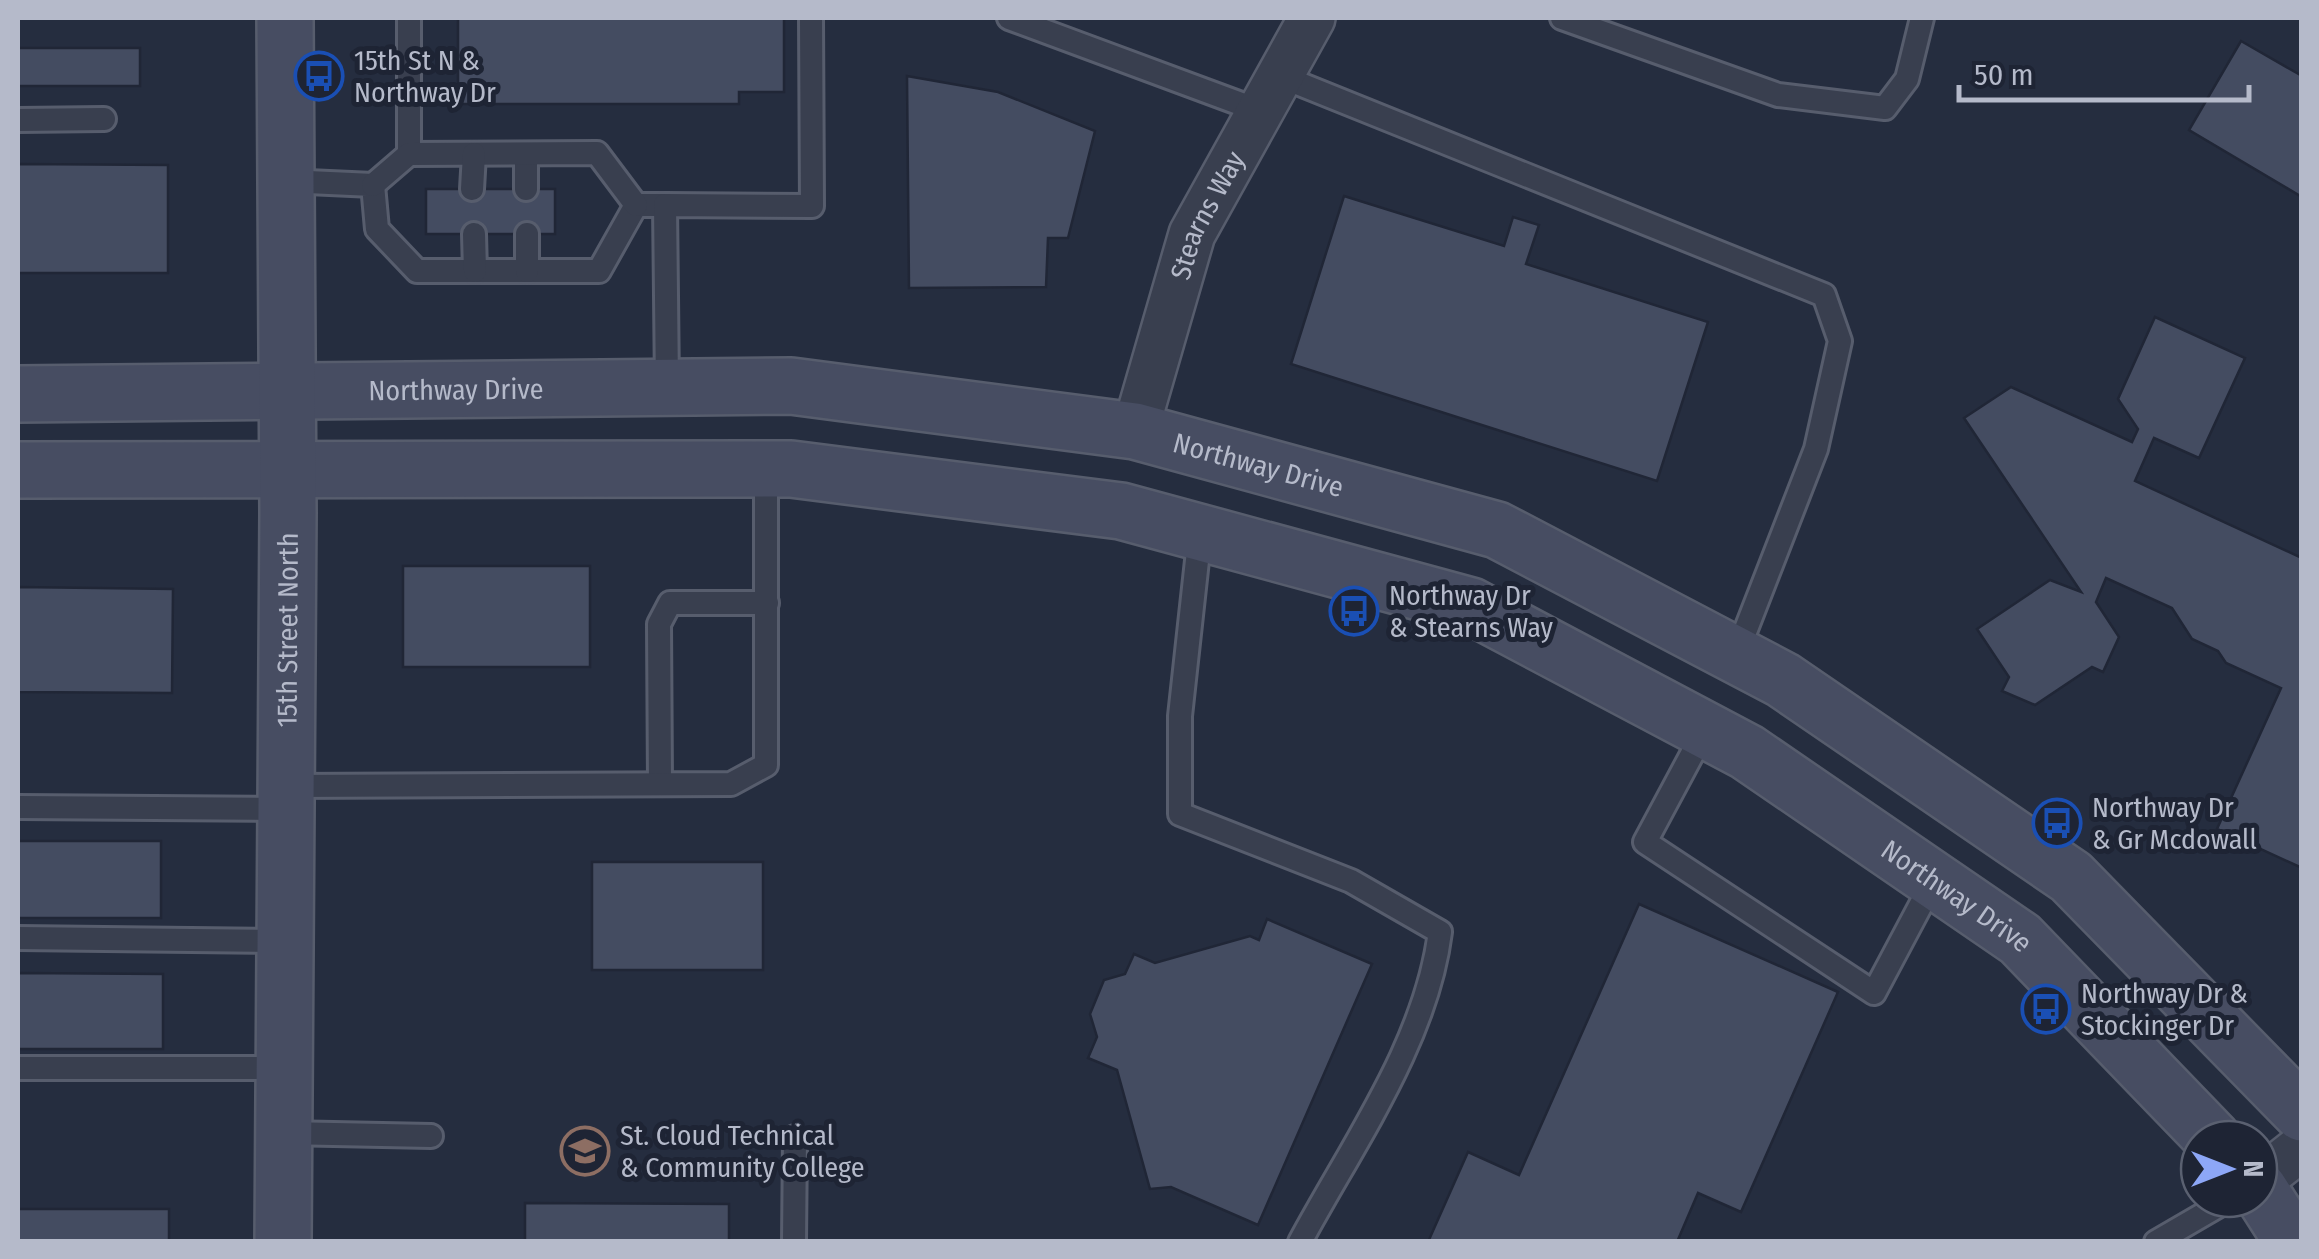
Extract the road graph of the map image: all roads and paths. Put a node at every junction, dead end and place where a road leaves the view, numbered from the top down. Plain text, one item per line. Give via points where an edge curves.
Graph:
1 (285, 18) edge
2 (408, 18) edge
3 (811, 18) edge
4 (1010, 18) edge
5 (1312, 18) edge
6 (1562, 18) edge
7 (1922, 18) edge
8 (1270, 94) junction
9 (104, 118) dead end
10 (18, 120) edge
11 (410, 154) junction
12 (474, 154) junction
13 (526, 154) junction
14 (286, 181) junction
15 (372, 185) junction
16 (472, 189) dead end
17 (526, 189) dead end
18 (636, 205) junction
19 (665, 205) junction
20 (474, 234) dead end
21 (527, 234) dead end
22 (475, 271) junction
23 (527, 272) junction
24 (667, 387) junction
25 (287, 390) junction
26 (18, 394) edge
27 (1135, 431) junction
28 (766, 469) junction
29 (18, 470) edge
30 (288, 472) junction
31 (1200, 533) junction
32 (766, 603) junction
33 (1736, 655) junction
34 (1705, 730) junction
35 (660, 784) junction
36 (287, 797) junction
37 (18, 807) edge
38 (1934, 880) junction
39 (18, 938) edge
40 (286, 941) junction
41 (18, 1068) edge
42 (285, 1068) junction
43 (2302, 1113) edge
44 (2194, 1119) edge
45 (285, 1133) junction
46 (431, 1136) dead end
47 (795, 1138) dead end
48 (2302, 1147) edge
49 (2279, 1166) edge
50 (2196, 1219) edge
51 (2278, 1219) edge
52 (283, 1242) edge
53 (794, 1242) edge
54 (1300, 1242) edge
55 (2156, 1242) edge
56 (2293, 1242) edge

1 - 14 street, 15th Street North
2 - 11 lane
3 - 19 lane via 812,206
4 - 8 lane
5 - 8 street, Stearns Way
6 - 7 lane via 1778,95 1885,108 1908,79
8 - 27 street, Stearns Way via 1192,234
8 - 33 lane via 1824,294 1840,341 1816,449
9 - 10 lane
11 - 12 lane
11 - 15 lane
12 - 13 lane
12 - 16 lane
13 - 17 lane
13 - 18 lane via 597,154
14 - 15 lane
14 - 25 street, 15th Street North
15 - 22 lane via 377,229 417,271
18 - 19 lane
18 - 23 lane via 599,272
19 - 24 lane
20 - 22 lane
21 - 23 lane
22 - 23 lane
24 - 25 street, Northway Drive
24 - 27 street, Northway Drive via 790,386
25 - 26 street, Northway Drive
25 - 30 street, 15th Street North
27 - 33 street, Northway Drive via 1497,530
28 - 30 street, Northway Drive
28 - 31 street, Northway Drive via 1121,512
28 - 32 lane
29 - 30 street, Northway Drive
30 - 36 street, 15th Street North
31 - 34 street, Northway Drive via 1471,606
31 - 54 lane via 1180,716 1180,814 1350,881 1440,932 1436,963 1404,1050
32 - 35 lane via 766,765 731,784
32 - 35 lane via 670,603 659,624
33 - 43 street, Northway Drive via 1783,680 2071,877
34 - 38 street, Northway Drive
34 - 38 lane via 1644,842 1874,993
35 - 36 lane
36 - 37 lane
36 - 40 street, 15th Street North
38 - 44 street, Northway Drive via 2020,939
39 - 40 lane
40 - 42 street, 15th Street North
41 - 42 lane
42 - 45 street, 15th Street North
45 - 46 lane
45 - 52 street, 15th Street North
47 - 53 lane
48 - 49 street
50 - 55 lane
51 - 56 street

